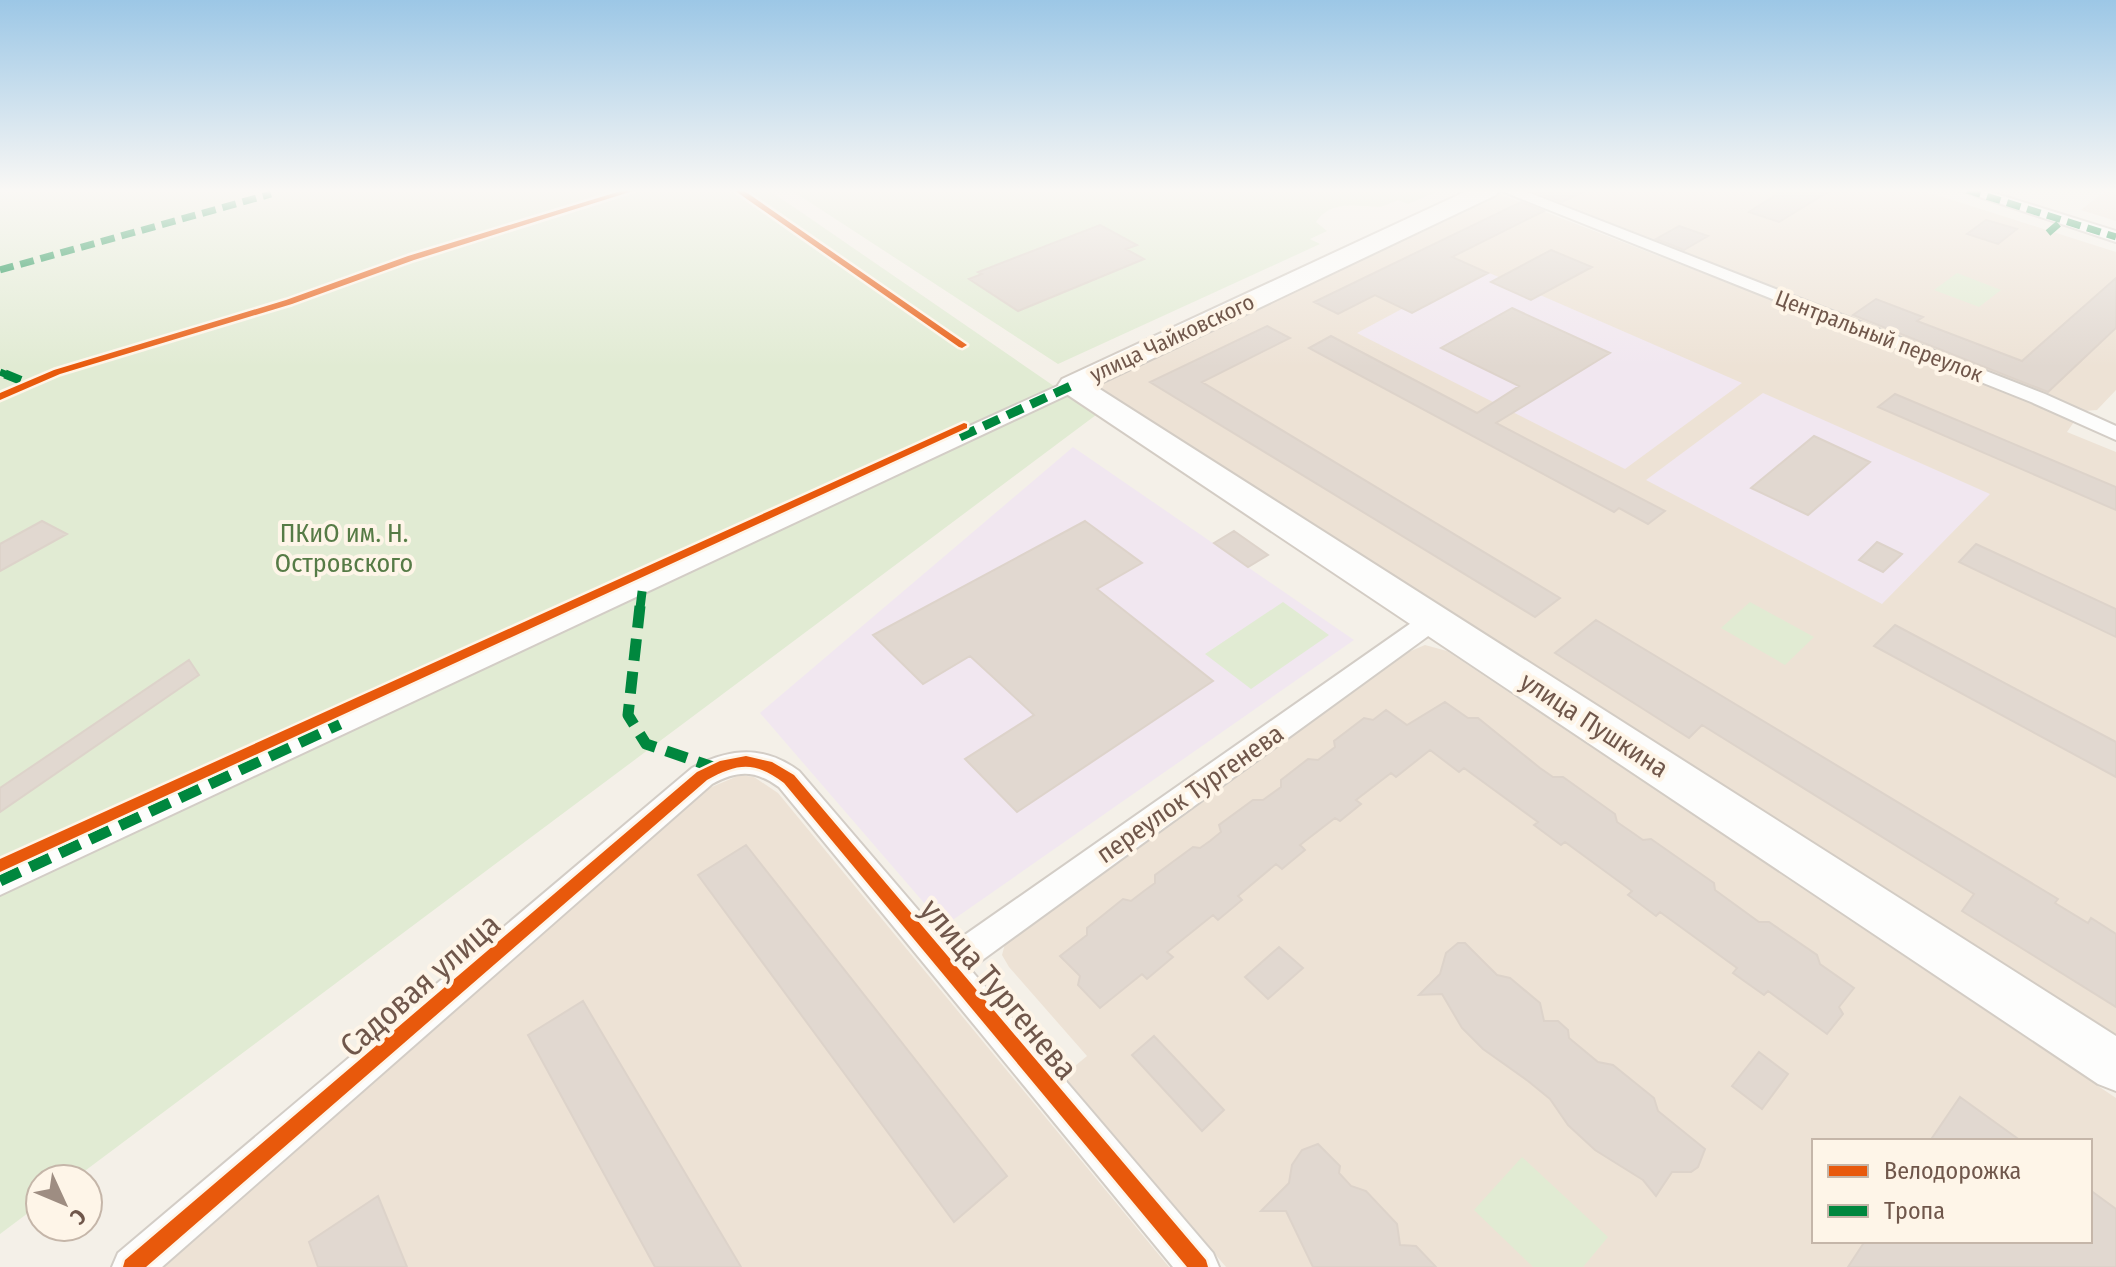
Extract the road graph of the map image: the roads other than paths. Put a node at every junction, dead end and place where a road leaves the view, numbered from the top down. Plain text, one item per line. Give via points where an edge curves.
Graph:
1 (1362, 249) edge
2 (1658, 249) edge
3 (1073, 385) junction
4 (2111, 424) edge
5 (1433, 620) junction
6 (749, 758) joint
7 (0, 881) edge
8 (946, 967) junction
9 (2116, 1066) edge
10 (132, 1267) edge
11 (1199, 1267) edge

1 - 3 main road, улица Чайковского
2 - 4 street, Центральный переулок
3 - 5 main road, улица Пушкина
3 - 7 street
5 - 8 street, переулок Тургенева
5 - 9 main road, улица Пушкина
6 - 8 street, улица Тургенева via 789,779
6 - 10 street, Садовая улица via 702,776
8 - 11 street, улица Тургенева

